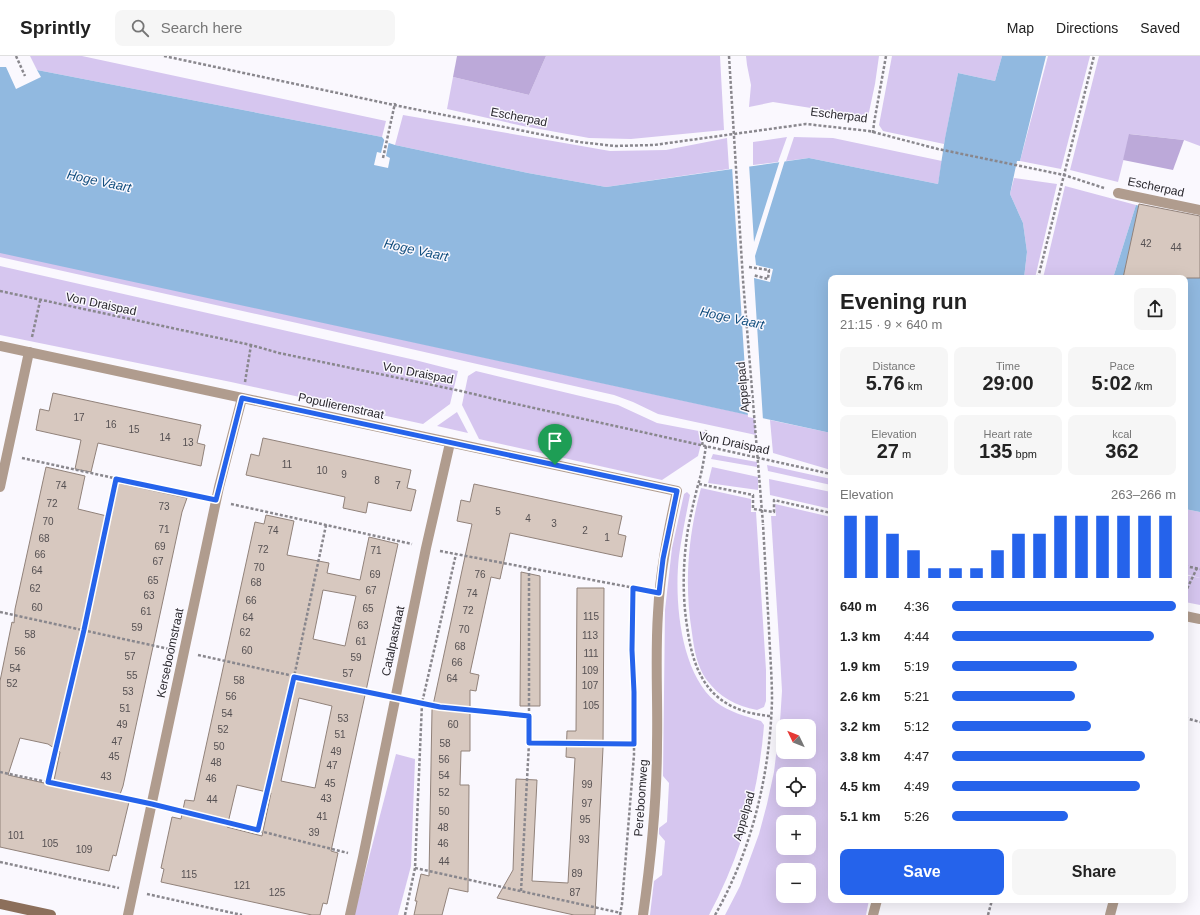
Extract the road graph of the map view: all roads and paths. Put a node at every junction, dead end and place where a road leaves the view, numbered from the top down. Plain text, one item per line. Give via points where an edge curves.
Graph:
1 (16, 56) edge
2 (165, 56) edge
3 (729, 56) edge
4 (886, 56) edge
5 (1094, 56) edge
6 (25, 76) dead end
7 (395, 104) junction
8 (874, 132) junction
9 (382, 158) dead end
10 (1064, 175) junction
11 (1118, 193) joint
12 (1200, 210) edge
13 (749, 267) dead end
14 (752, 275) dead end
15 (1039, 275) edge
16 (0, 291) edge
17 (40, 301) junction
18 (251, 345) junction
19 (0, 346) edge
20 (29, 352) junction
21 (242, 398) junction
22 (706, 430) dead end
23 (450, 443) junction
24 (704, 446) junction
25 (7, 455) junction
26 (828, 473) edge
27 (116, 479) junction
28 (699, 484) junction
29 (0, 487) edge
30 (677, 491) joint
31 (216, 500) junction
32 (762, 510) junction
33 (828, 512) edge
34 (326, 525) junction
35 (426, 548) junction
36 (456, 554) junction
37 (1188, 567) edge
38 (529, 568) junction
39 (1198, 569) edge
40 (1188, 587) edge
41 (633, 588) junction
42 (659, 593) junction
43 (0, 612) edge
44 (1188, 617) edge
45 (1200, 619) edge
46 (84, 630) junction
47 (184, 652) junction
48 (294, 677) junction
49 (395, 698) junction
50 (422, 703) junction
51 (529, 716) junction
52 (770, 716) junction
53 (1188, 719) edge
54 (1200, 722) edge
55 (529, 743) junction
56 (634, 744) junction
57 (0, 772) edge
58 (48, 782) junction
59 (152, 804) junction
60 (258, 830) junction
61 (363, 857) junction
62 (415, 868) junction
63 (521, 891) junction
64 (876, 903) edge
65 (991, 903) edge
66 (1113, 903) edge
67 (0, 904) edge
68 (621, 914) edge
69 (51, 915) edge
70 (128, 915) edge
71 (350, 915) edge
72 (405, 915) edge
73 (642, 915) edge
74 (715, 915) edge
75 (874, 915) edge
76 (988, 915) edge
77 (1110, 915) edge

1 - 6 path
2 - 7 path, Escherpad
3 - 32 path, Appelpad, bridge via 743,280
4 - 8 path, Escherpad
5 - 10 path
7 - 8 path, Escherpad via 579,142 615,146 654,145 806,124
7 - 9 path
8 - 10 path, Escherpad via 938,150
10 - 11 path, Escherpad
10 - 15 path
11 - 12 street, Escherpad
13 - 14 path via 769,270 768,279
16 - 17 path, Von Draispad
17 - 18 path, Von Draispad
17 - 20 path
18 - 21 path
18 - 24 path, Von Draispad
19 - 20 street, Populierenstraat
20 - 21 street, Populierenstraat
20 - 25 street
21 - 23 street, Populierenstraat
21 - 31 street, Kerseboomstraat
22 - 24 path
23 - 30 street, Populierenstraat
23 - 35 street, Catalpastraat
24 - 26 path, Von Draispad
24 - 28 path
25 - 27 path
25 - 29 street
27 - 31 path
27 - 46 path
28 - 32 path via 753,496 753,509
28 - 52 path via 689,522 684,567 684,610 693,658 705,683 723,701 737,709
30 - 42 street, Pereboomweg
31 - 34 path
31 - 47 street, Kerseboomstraat
32 - 33 path via 774,512 774,500
32 - 52 path, Appelpad, bridge via 771,662
34 - 35 path
34 - 48 path
35 - 36 path
35 - 49 street, Catalpastraat
36 - 38 path
36 - 50 path
37 - 39 path
38 - 41 path
38 - 51 path
39 - 40 path
41 - 42 path
41 - 56 path
42 - 73 street, Pereboomweg via 653,823
43 - 46 path
44 - 45 street
46 - 47 path
46 - 58 path
47 - 48 path
47 - 59 street, Kerseboomstraat
48 - 49 path
48 - 60 path
49 - 50 path
49 - 61 street, Catalpastraat
50 - 51 path
50 - 62 path
51 - 55 path
52 - 74 path, Appelpad via 765,773 759,803 735,875
53 - 54 path
55 - 56 path
55 - 63 path
56 - 68 path
57 - 58 path
58 - 59 path
59 - 60 path
59 - 70 street, Kerseboomstraat
60 - 61 path
61 - 71 street, Catalpastraat
62 - 63 path
62 - 72 path
63 - 68 path
64 - 75 street
65 - 76 path
66 - 77 street
67 - 69 street

